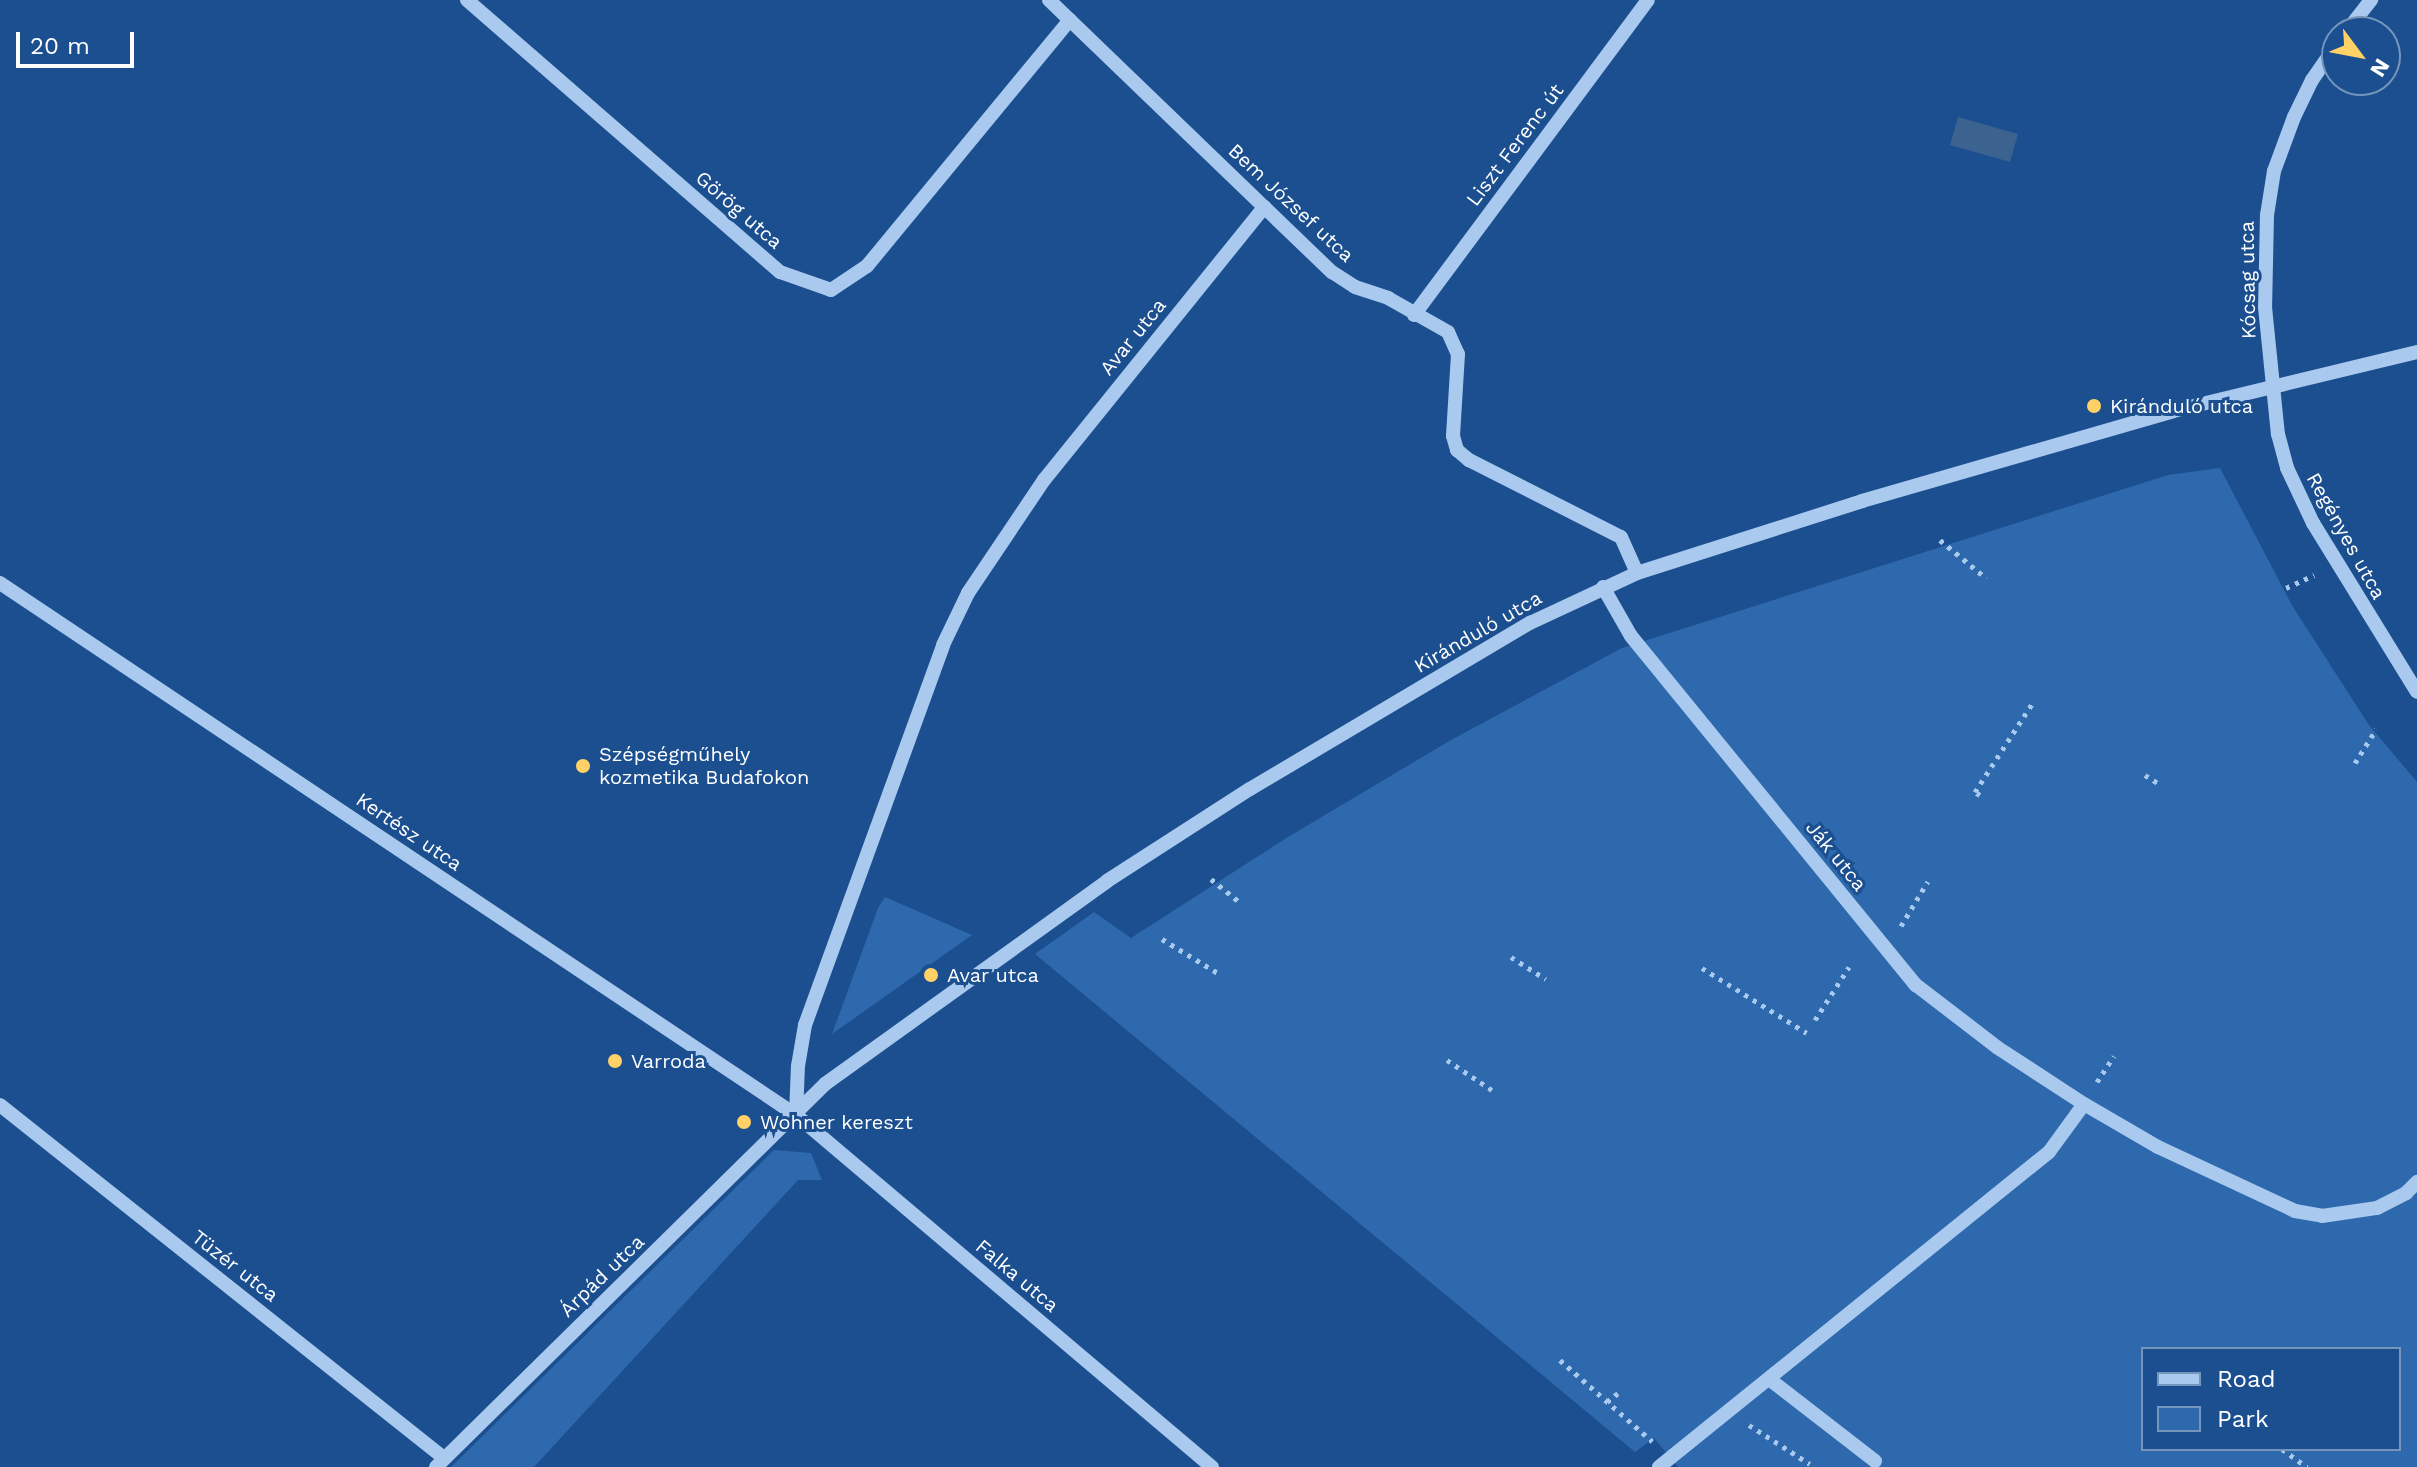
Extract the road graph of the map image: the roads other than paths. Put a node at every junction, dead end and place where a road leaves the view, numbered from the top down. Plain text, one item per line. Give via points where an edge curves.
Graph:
1 (1049, 0) edge
2 (1648, 0) edge
3 (2371, 0) edge
4 (473, 2) edge
5 (2358, 16) edge
6 (1070, 20) junction
7 (2321, 67) edge
8 (1264, 207) junction
9 (1414, 315) junction
10 (2417, 352) edge
11 (2274, 386) junction
12 (1637, 573) junction
13 (0, 583) edge
14 (1603, 587) junction
15 (2417, 692) edge
16 (2084, 1104) junction
17 (0, 1105) edge
18 (796, 1115) junction
19 (2417, 1182) edge
20 (1769, 1379) junction
21 (1875, 1461) dead end
22 (440, 1462) edge
23 (1665, 1462) edge
24 (1212, 1467) edge

1 - 6 street, Bem József utca
2 - 9 street, Liszt Ferenc út
3 - 5 street
4 - 6 street, Görög utca via 780,272 831,290 867,266
6 - 8 street, Bem József utca
7 - 11 street, Kócsag utca via 2294,117 2274,171 2264,258
8 - 9 street, Bem József utca via 1332,272
8 - 18 street, Avar utca via 1044,480 968,593 943,645 805,1025
9 - 12 street, Bem József utca via 1455,341 1457,450 1621,537
10 - 11 street, Kiránduló utca
11 - 12 street, Kiránduló utca via 1862,501
11 - 15 street, Regényes utca via 2287,468 2336,565
12 - 14 street, Kiránduló utca
13 - 18 street, Kertész utca
14 - 16 street, Ják utca via 1631,636 1916,985
14 - 18 street, Kiránduló utca via 1503,639 1107,881 825,1084
16 - 19 street, Ják utca via 2158,1147 2295,1211 2322,1216 2377,1208
16 - 20 street via 2049,1152
17 - 22 street, Tüzér utca
18 - 22 street, Árpád utca
18 - 24 street, Falka utca
20 - 21 street
20 - 23 street

